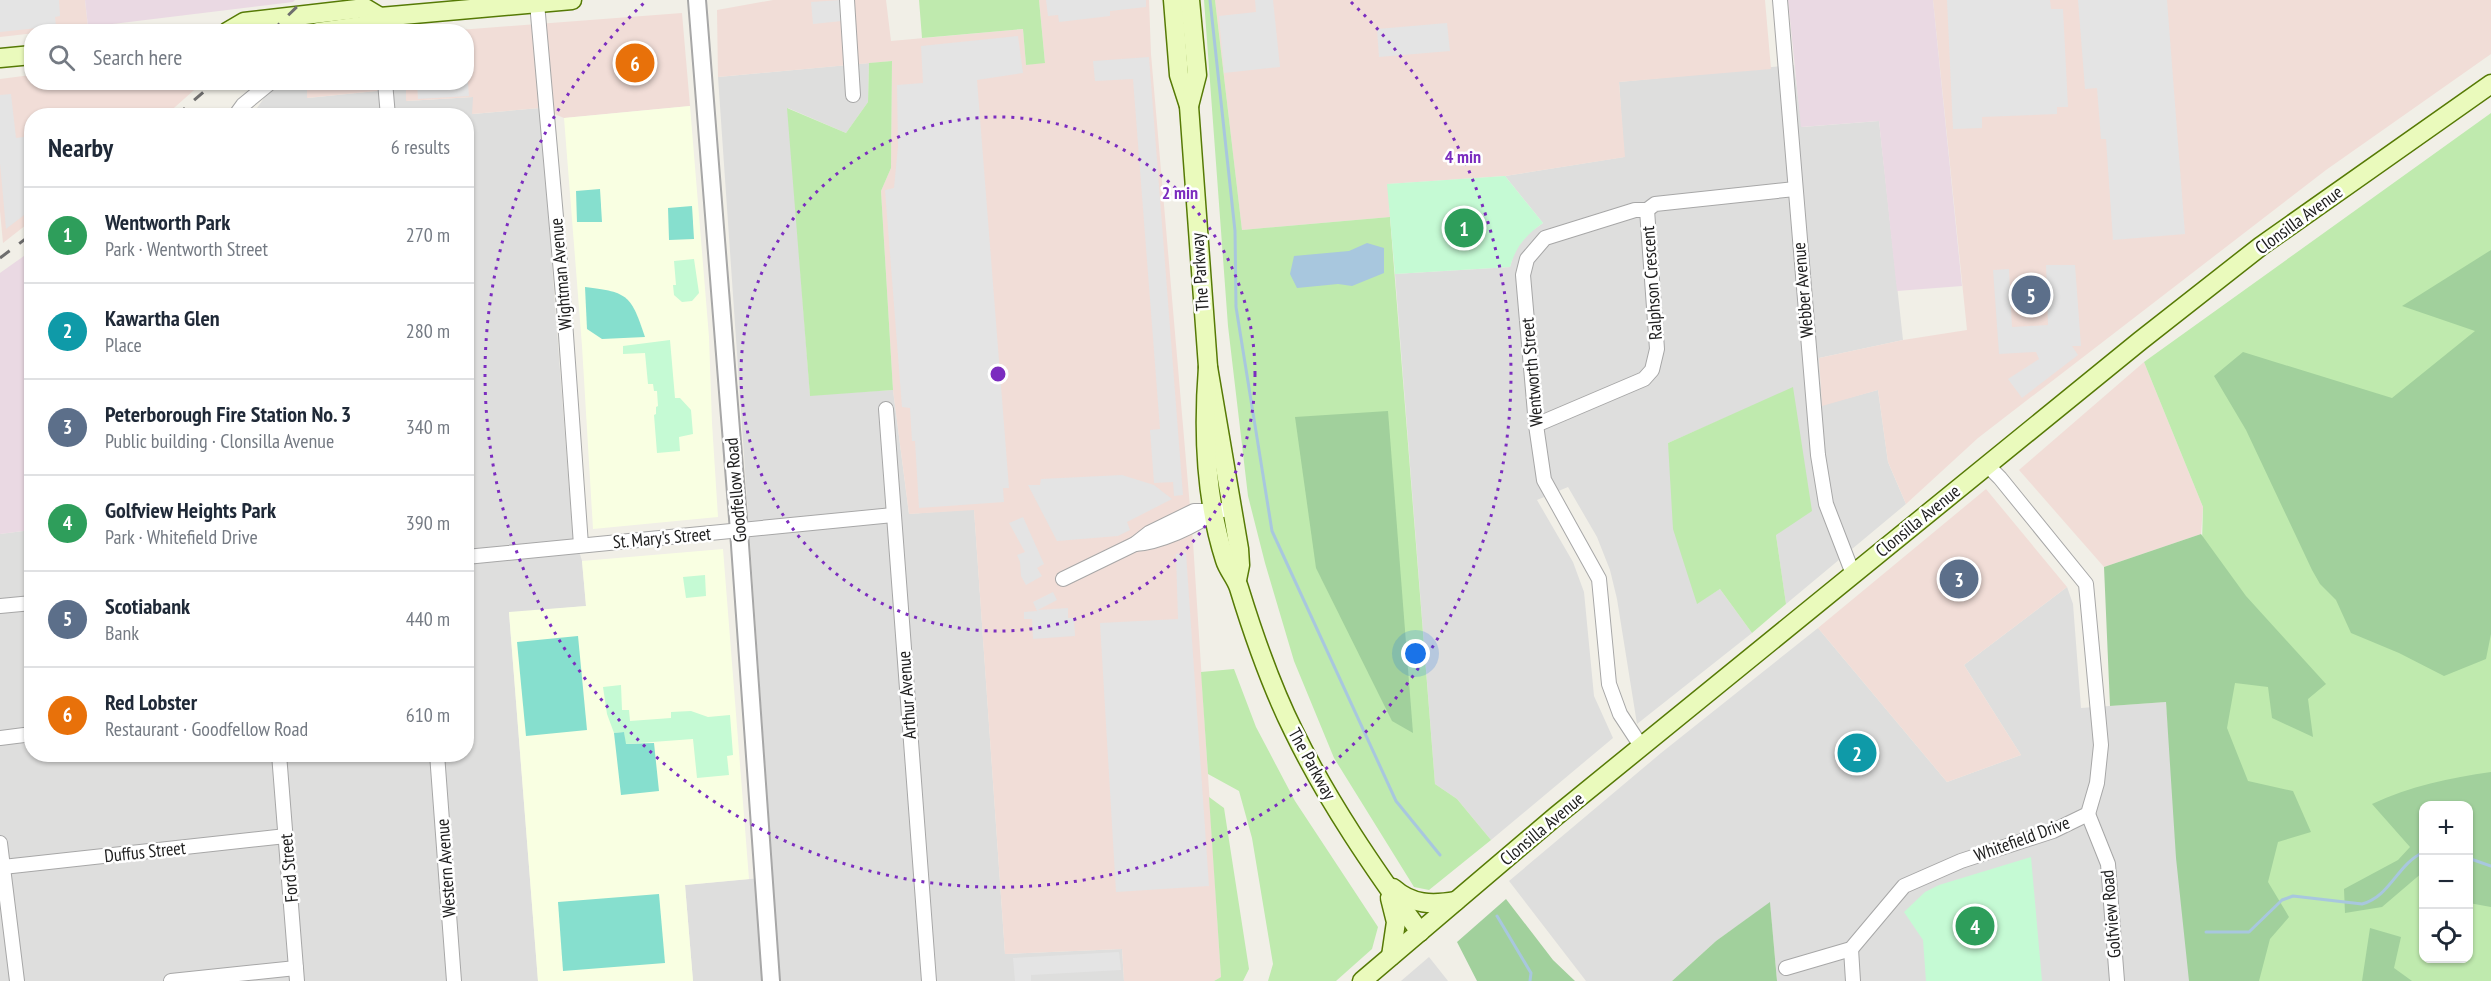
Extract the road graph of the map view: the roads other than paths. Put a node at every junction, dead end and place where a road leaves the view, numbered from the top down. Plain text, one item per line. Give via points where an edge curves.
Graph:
1 (572, 0) edge
2 (697, 0) edge
3 (847, 0) edge
4 (1173, 0) edge
5 (1190, 0) edge
6 (1780, 0) edge
7 (537, 3) junction
8 (241, 24) edge
9 (381, 24) edge
10 (24, 56) edge
11 (0, 58) edge
12 (2491, 84) edge
13 (261, 90) edge
14 (386, 90) edge
15 (853, 95) dead end
16 (1189, 106) junction
17 (241, 108) edge
18 (388, 108) edge
19 (1795, 189) junction
20 (1647, 210) junction
21 (886, 409) dead end
22 (1536, 425) junction
23 (1988, 465) junction
24 (1223, 510) junction
25 (893, 515) junction
26 (739, 531) junction
27 (581, 545) junction
28 (474, 556) edge
29 (1852, 574) junction
30 (1063, 579) dead end
31 (24, 604) edge
32 (0, 606) edge
33 (24, 735) edge
34 (0, 738) edge
35 (1641, 747) junction
36 (280, 762) edge
37 (438, 762) edge
38 (2088, 814) junction
39 (286, 836) junction
40 (0, 843) edge
41 (3, 867) junction
42 (1383, 879) junction
43 (1458, 901) junction
44 (1420, 932) junction
45 (1851, 949) junction
46 (1391, 956) junction
47 (1786, 968) dead end
48 (297, 974) edge
49 (16, 981) edge
50 (171, 981) edge
51 (454, 981) edge
52 (771, 981) edge
53 (929, 981) edge
54 (1362, 981) edge
55 (1853, 981) edge
56 (2117, 981) edge

1 - 7 main road
2 - 26 street, Goodfellow Road
3 - 15 street
4 - 16 main road, The Parkway via 1179,75
5 - 16 main road, The Parkway via 1197,75
6 - 19 street, Webber Avenue
7 - 9 main road
7 - 27 street, Wightman Avenue
8 - 9 main road via 365,8
10 - 11 main road
12 - 23 main road, Clonsilla Avenue via 2261,246
13 - 17 street
14 - 18 street
16 - 24 main road, The Parkway
19 - 20 street, Wentworth Street via 1655,204
19 - 29 street, Webber Avenue via 1818,455 1826,504
20 - 22 street, Ralphson Crescent via 1657,349 1652,370 1644,379
20 - 22 street, Wentworth Street via 1635,210 1545,238 1527,259 1523,275
21 - 25 street, Arthur Avenue
22 - 35 street, Wentworth Street via 1544,480 1599,579 1609,684 1620,714
23 - 29 main road, Clonsilla Avenue
23 - 38 street, Whitefield Drive via 2086,584 2101,745 2097,783
24 - 30 street via 1158,541 1135,544
24 - 42 main road, The Parkway via 1240,565 1237,580 1262,656 1293,730 1312,768
25 - 26 street, St. Mary's Street
25 - 53 street, Arthur Avenue
26 - 27 street, St. Mary's Street
26 - 52 street, Goodfellow Road
27 - 28 street, St. Mary's Street
29 - 35 main road, Clonsilla Avenue
31 - 32 street
33 - 34 street
35 - 43 main road, Clonsilla Avenue
36 - 39 street, Ford Street
37 - 51 street, Western Avenue
38 - 45 street, Whitefield Drive via 2053,831 1961,861 1904,886
38 - 56 street, Golfview Road via 2108,864
39 - 41 street, Duffus Street
39 - 48 street, Ford Street
40 - 41 street
41 - 49 street
42 - 43 main road via 1400,894 1420,903
42 - 44 main road, The Parkway
42 - 46 main road via 1396,922
43 - 44 main road, Clonsilla Avenue
44 - 46 main road, Clonsilla Avenue
45 - 47 street
45 - 55 street
46 - 54 main road, Clonsilla Avenue
48 - 50 street

